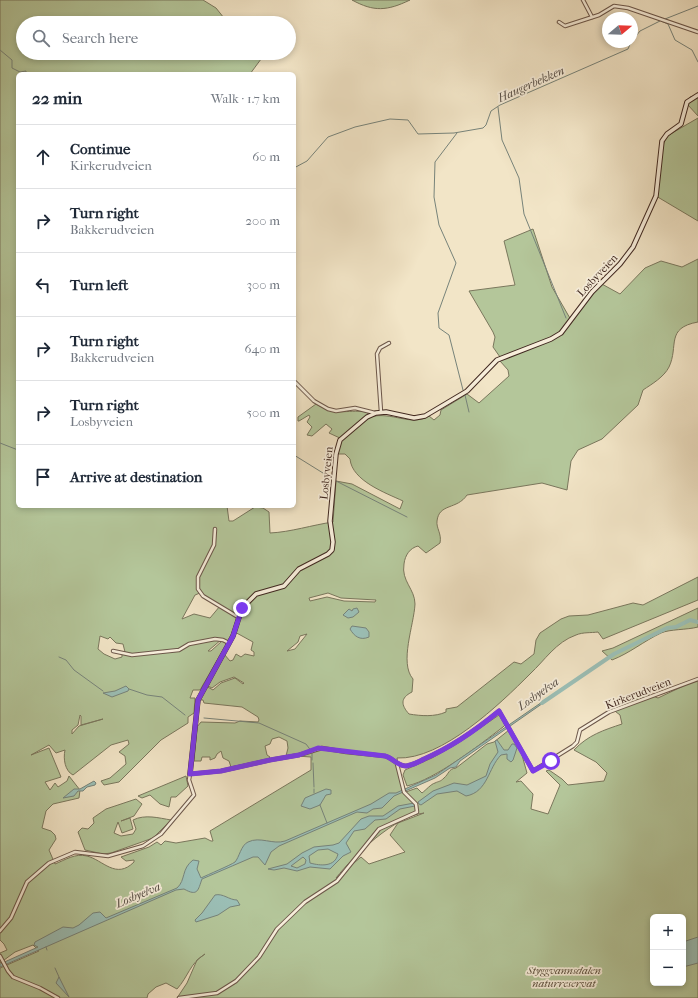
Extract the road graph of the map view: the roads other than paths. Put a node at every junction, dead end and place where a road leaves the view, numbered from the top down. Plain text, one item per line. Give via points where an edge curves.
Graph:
1 (584, 0) edge
2 (592, 17) junction
3 (559, 22) dead end
4 (698, 32) edge
5 (698, 95) edge
6 (388, 344) dead end
7 (296, 383) edge
8 (381, 412) junction
9 (376, 413) junction
10 (215, 529) dead end
11 (238, 617) junction
12 (229, 643) junction
13 (113, 650) dead end
14 (698, 679) edge
15 (397, 764) junction
16 (190, 774) junction
17 (0, 931) edge
18 (0, 956) edge
19 (58, 998) edge
20 (179, 998) edge

1 - 2 street
2 - 3 street via 568,26
2 - 4 street via 614,6 624,6
5 - 8 main road, Losbyveien via 686,102 681,124 662,141 656,196 633,247 592,292 561,333 497,360 466,391 425,416 414,418
6 - 8 street via 380,348 377,354
7 - 9 street via 314,401 328,410 355,408
8 - 9 main road, Losbyveien
9 - 11 main road, Losbyveien via 367,417 338,442 330,521 332,550 299,569 282,587 252,597
10 - 11 street via 214,545 198,577 198,589 203,596
11 - 12 main road, Losbyveien via 237,628
12 - 13 street via 214,639 189,644 179,650 132,655
12 - 16 main road, Losbyveien via 198,700
14 - 15 street, Kirkerudveien via 608,712 580,730 577,742 573,746 533,771 499,711 448,747 408,766
15 - 16 street via 390,757 322,748 221,771
15 - 20 street via 404,790 416,804 417,812 379,829 338,881 313,896 277,929 268,946 246,971 217,993
16 - 17 street via 189,780 194,795 155,840 113,856 75,852 49,863 27,882 12,918
18 - 19 street via 15,979

